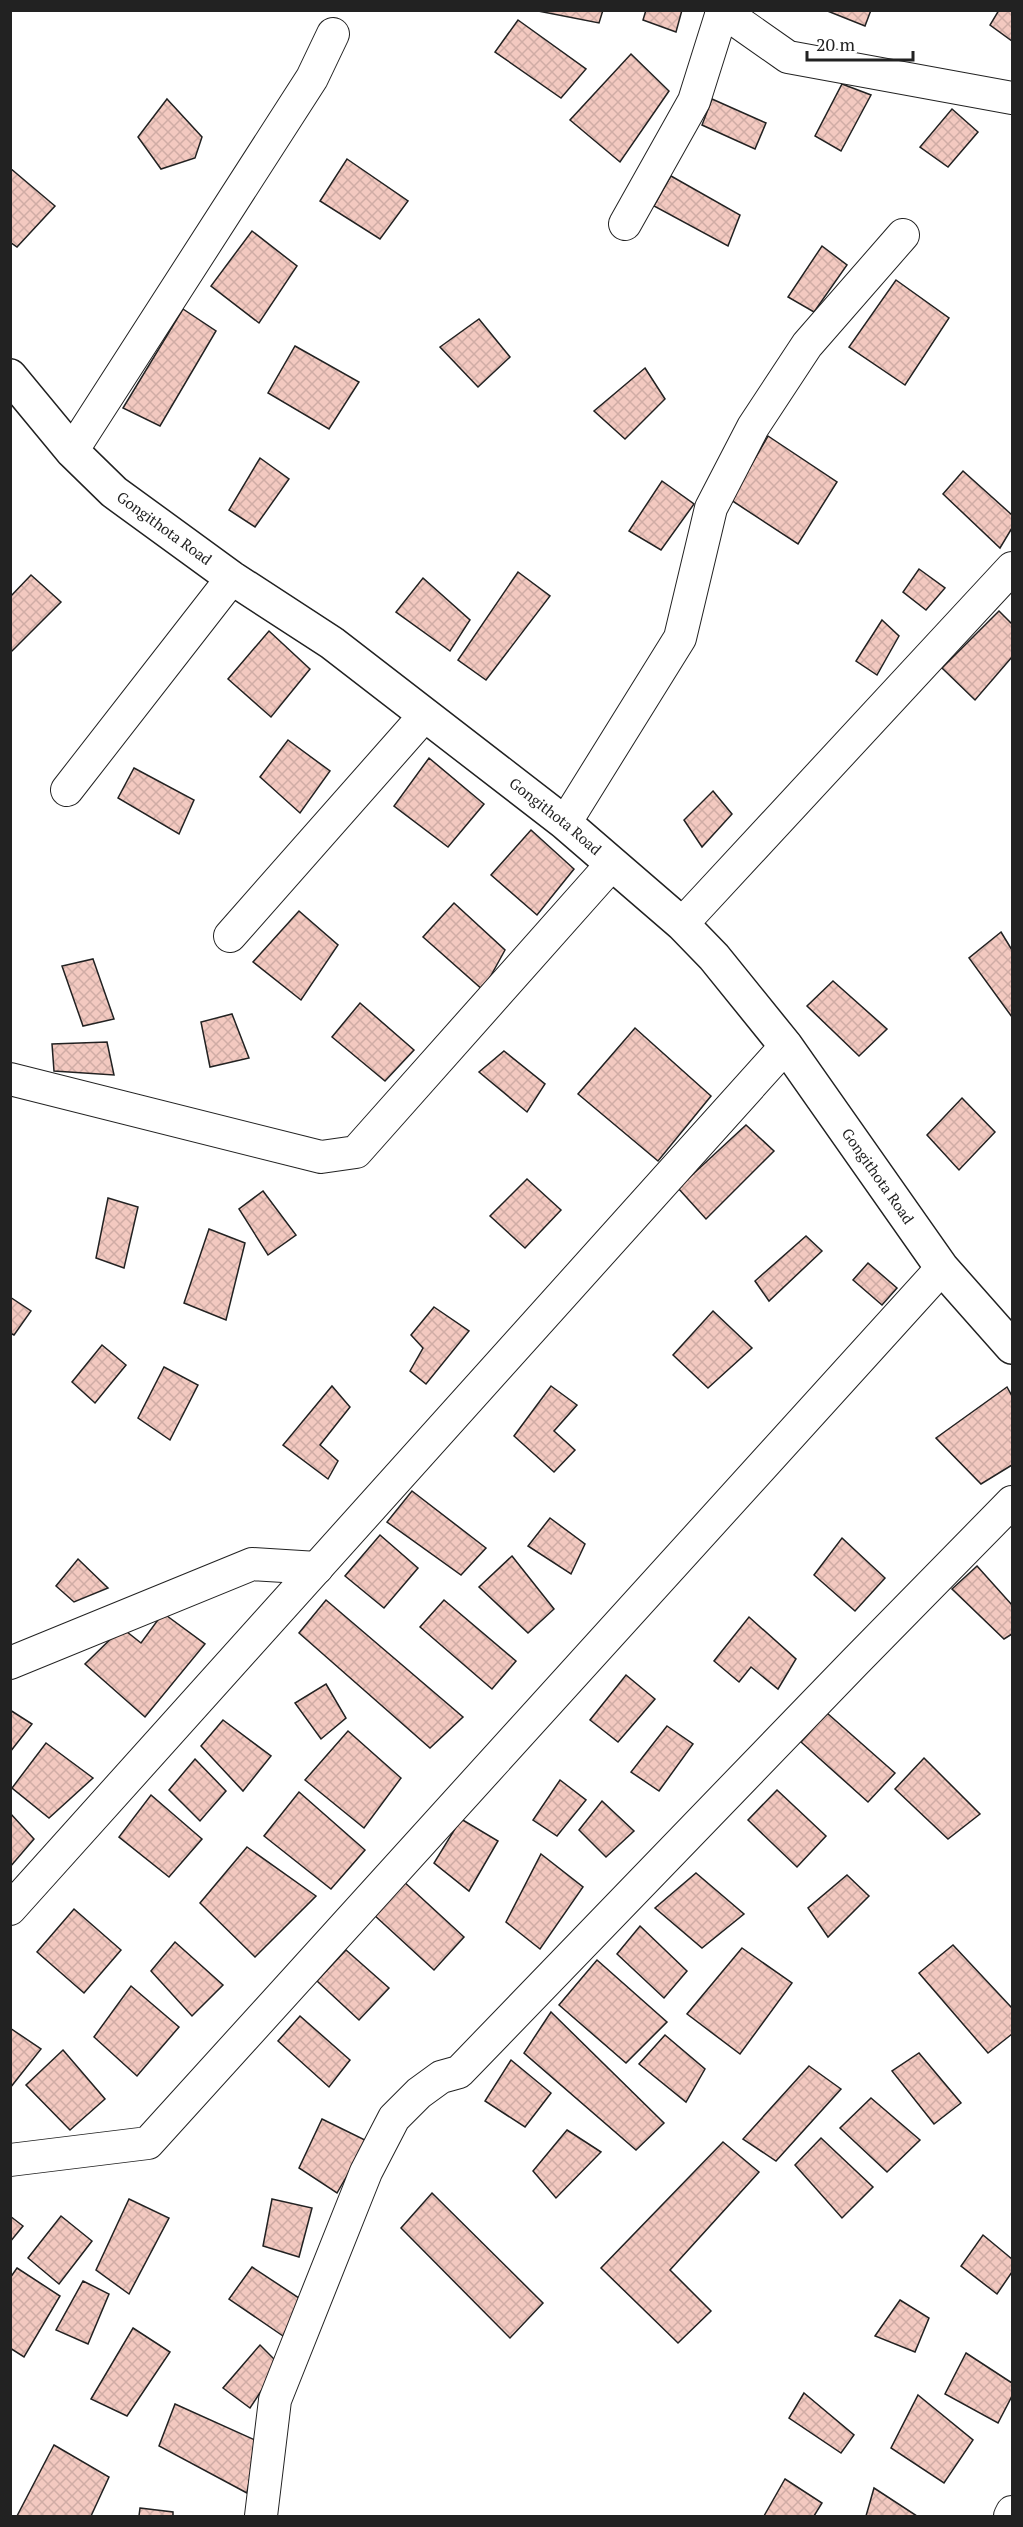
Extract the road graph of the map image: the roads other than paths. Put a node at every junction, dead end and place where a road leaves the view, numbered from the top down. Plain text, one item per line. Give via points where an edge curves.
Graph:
1 (721, 11) edge
2 (333, 34) dead end
3 (1012, 98) edge
4 (625, 224) dead end
5 (903, 235) dead end
6 (10, 376) edge
7 (72, 451) junction
8 (1012, 568) edge
9 (232, 578) junction
10 (425, 715) junction
11 (68, 790) dead end
12 (565, 823) junction
13 (612, 864) junction
14 (682, 924) junction
15 (230, 936) dead end
16 (786, 1046) junction
17 (10, 1079) edge
18 (942, 1268) junction
19 (1012, 1347) edge
20 (1012, 1502) edge
21 (317, 1568) junction
22 (10, 1662) edge
23 (10, 1909) edge
24 (10, 2160) edge
25 (1012, 2512) edge
26 (261, 2517) edge
27 (1010, 2517) edge

1 - 3 street via 788,57
1 - 4 street via 694,101
2 - 7 street via 312,78
5 - 12 street via 807,345 753,427 711,508 680,638
6 - 7 street, Gongithota Road
7 - 9 street, Gongithota Road via 114,492
8 - 14 street
9 - 10 street, Gongithota Road via 332,643
9 - 11 street
10 - 12 street, Gongithota Road
10 - 15 street
12 - 13 street, Gongithota Road
13 - 14 street, Gongithota Road
13 - 17 street via 356,1152 321,1157
14 - 16 street, Gongithota Road
16 - 18 street, Gongithota Road
16 - 21 street
18 - 19 street, Gongithota Road
18 - 24 street via 148,2142
20 - 26 street via 459,2072 441,2078 419,2093 394,2118 366,2172 275,2400
21 - 22 street via 252,1564
21 - 23 street
25 - 27 street

